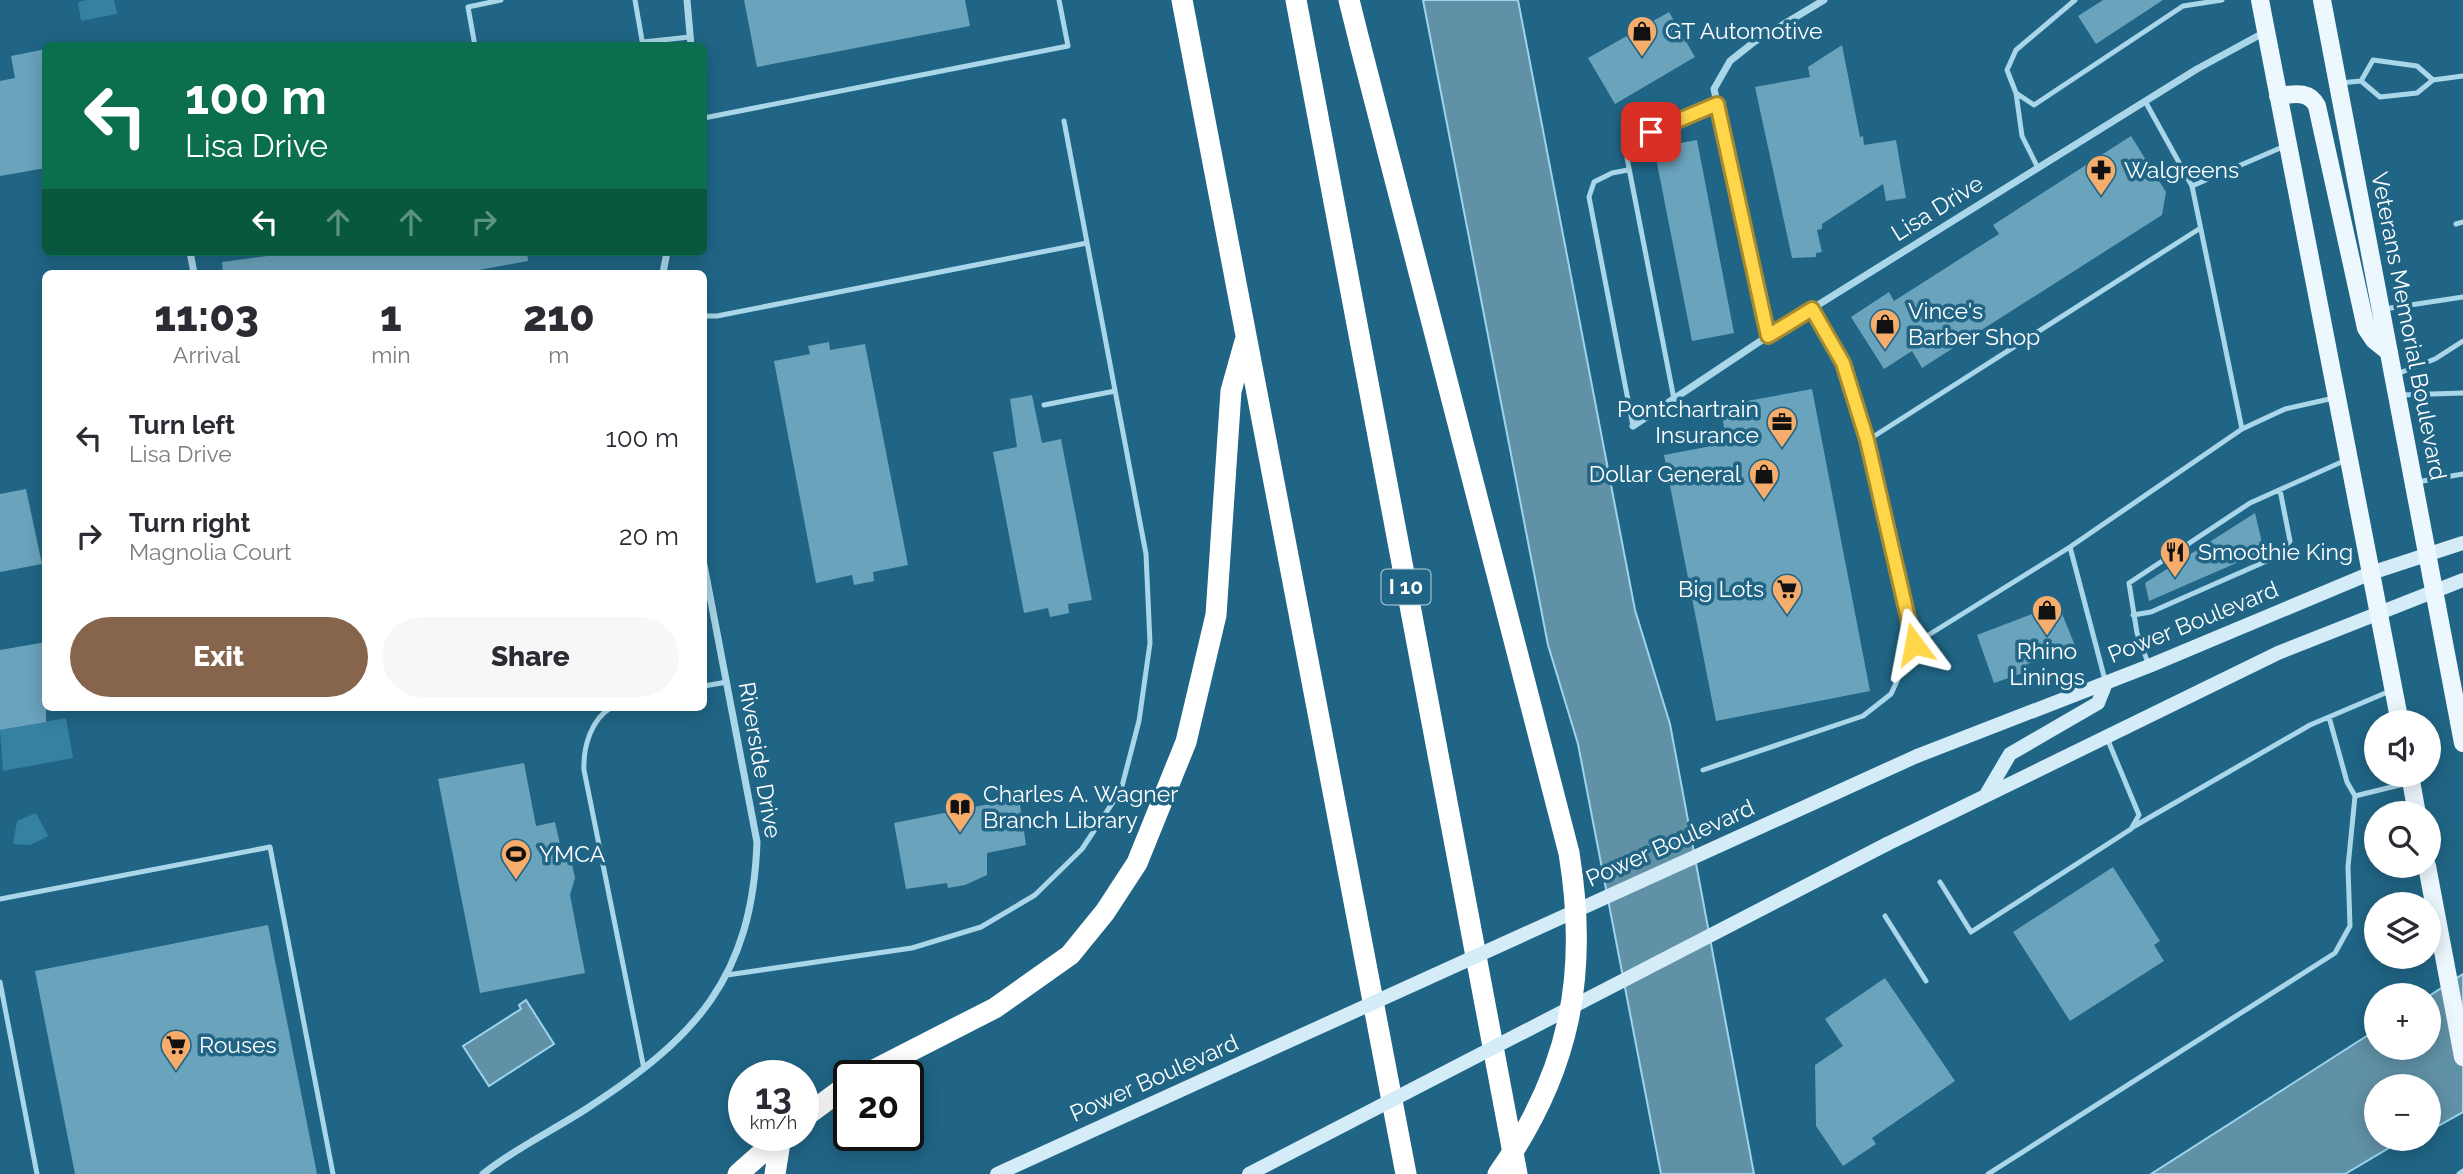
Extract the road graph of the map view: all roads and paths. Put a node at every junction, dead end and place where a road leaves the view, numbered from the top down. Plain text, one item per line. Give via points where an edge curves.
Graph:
1 (500, 0) edge
2 (635, 0) edge
3 (687, 0) edge
4 (1059, 0) edge
5 (1182, 0) edge
6 (1296, 0) edge
7 (1349, 0) edge
8 (1824, 0) edge
9 (2075, 0) edge
10 (2222, 0) edge
11 (2260, 0) edge
12 (2322, 0) edge
13 (2266, 31) junction
14 (691, 41) edge
15 (474, 42) edge
16 (643, 42) edge
17 (2463, 76) edge
18 (2433, 80) junction
19 (2361, 81) junction
20 (2338, 83) junction
21 (2016, 93) junction
22 (2278, 96) junction
23 (2145, 101) junction
24 (1717, 104) junction
25 (707, 117) edge
26 (1064, 121) dead end
27 (2288, 145) junction
28 (2038, 168) junction
29 (1628, 170) junction
30 (2192, 186) junction
31 (2199, 229) junction
32 (1087, 243) junction
33 (2463, 297) edge
34 (1812, 309) junction
35 (2381, 310) junction
36 (707, 315) edge
37 (1247, 336) junction
38 (1768, 336) junction
39 (2463, 341) edge
40 (2389, 352) junction
41 (2393, 376) junction
42 (1115, 391) junction
43 (2463, 393) edge
44 (2397, 395) junction
45 (2337, 398) junction
46 (1674, 399) junction
47 (1044, 405) dead end
48 (1633, 426) joint
49 (2242, 429) junction
50 (1867, 440) junction
51 (2349, 459) junction
52 (2463, 474) edge
53 (2413, 483) junction
54 (2280, 490) junction
55 (2463, 543) edge
56 (2070, 547) junction
57 (2427, 554) junction
58 (2371, 573) junction
59 (707, 580) edge
60 (2463, 580) edge
61 (2434, 592) junction
62 (2378, 612) junction
63 (2133, 615) junction
64 (1914, 644) junction
65 (2149, 666) junction
66 (727, 682) junction
67 (2106, 683) junction
68 (707, 686) edge
69 (2393, 690) junction
70 (2397, 710) edge
71 (607, 711) edge
72 (2329, 717) junction
73 (2105, 735) junction
74 (2463, 743) edge
75 (1703, 770) dead end
76 (2384, 787) edge
77 (1986, 794) junction
78 (2354, 796) junction
79 (2131, 828) junction
80 (2429, 878) edge
81 (1940, 882) dead end
82 (0, 899) edge
83 (1885, 916) dead end
84 (727, 975) junction
85 (1926, 981) dead end
86 (0, 982) edge
87 (3, 1010) edge
88 (2463, 1057) edge
89 (894, 1060) edge
90 (644, 1069) junction
91 (764, 1151) edge
92 (779, 1151) edge
93 (37, 1174) edge
94 (333, 1174) edge
95 (483, 1174) edge
96 (738, 1174) edge
97 (775, 1174) edge
98 (997, 1174) edge
99 (1249, 1174) edge
100 (1406, 1174) edge
101 (1498, 1174) edge
102 (1517, 1174) edge
103 (1988, 1174) edge

1 - 15 lane via 468,7
2 - 16 lane
3 - 14 street
4 - 25 lane via 1068,46
5 - 37 highway
6 - 102 highway, I 10
7 - 101 highway, bridge via 1575,889 1579,950 1563,1046 1521,1143
8 - 24 street via 1730,61 1714,89
9 - 21 lane via 2016,50 2007,70
10 - 21 lane via 2183,6 2034,105
11 - 13 main road
12 - 20 main road, Veterans Memorial Boulevard
13 - 22 main road
13 - 23 street, Lisa Drive
17 - 18 lane
18 - 19 lane via 2417,93 2380,97
18 - 19 lane via 2417,66 2373,60
19 - 20 lane
20 - 35 main road, Veterans Memorial Boulevard
21 - 28 lane via 2022,136
22 - 27 main road
22 - 40 main road via 2305,94 2317,106 2367,328
23 - 28 street, Lisa Drive
23 - 30 lane
24 - 29 lane via 1651,132 1627,158
24 - 38 street
26 - 32 lane
27 - 30 lane
27 - 45 main road
28 - 34 street, Lisa Drive
29 - 46 lane
29 - 48 lane via 1594,182 1590,197
30 - 31 lane
31 - 49 lane
31 - 50 lane
32 - 36 lane
32 - 42 lane
33 - 35 lane
34 - 38 street, Lisa Drive
34 - 50 lane via 1843,363
35 - 40 main road, Veterans Memorial Boulevard
37 - 89 highway via 1231,391 1216,615 1186,742 1137,863 1070,955 995,1009
37 - 100 highway
38 - 46 street, Lisa Drive
39 - 41 lane via 2435,359
40 - 41 main road, Veterans Memorial Boulevard
41 - 44 main road, Veterans Memorial Boulevard
42 - 47 lane
42 - 84 lane via 1146,554 1150,643 1139,721 1121,790 1082,849 1035,895 981,927 912,948
43 - 44 lane
44 - 53 main road, Veterans Memorial Boulevard
45 - 49 lane via 2285,409
45 - 51 main road
46 - 48 street, Lisa Drive
49 - 56 lane
50 - 64 lane
51 - 54 lane
51 - 58 main road
52 - 53 lane
53 - 57 main road, Veterans Memorial Boulevard
54 - 63 lane via 2249,503 2129,583
54 - 63 lane via 2290,541 2278,556 2151,612
55 - 57 main road, Power Boulevard
56 - 64 lane
56 - 67 lane
57 - 58 main road, Power Boulevard
57 - 61 main road, Veterans Memorial Boulevard
58 - 62 main road
58 - 65 main road, Power Boulevard
59 - 66 street, Riverside Drive
60 - 61 main road
61 - 62 main road
61 - 74 main road, Veterans Memorial Boulevard
62 - 69 main road
62 - 73 main road via 2277,653
63 - 65 lane
64 - 75 lane via 1891,695 1863,716
65 - 67 main road, Power Boulevard
66 - 68 lane
66 - 84 street, Riverside Drive via 757,842 748,918
67 - 77 main road via 2098,704 2010,754
67 - 98 main road, Power Boulevard, bridge via 1917,755
69 - 70 main road
69 - 72 lane
71 - 90 lane via 596,721 583,755 584,770
72 - 78 lane
72 - 79 lane
73 - 77 main road
73 - 79 lane via 2135,800 2139,815
76 - 78 lane
77 - 99 main road, bridge
78 - 103 lane via 2348,867 2350,926 2335,953
79 - 81 lane via 1971,932
80 - 88 main road
82 - 94 lane via 270,847
83 - 85 lane
84 - 90 street, Riverside Drive via 719,992 667,1052
86 - 87 lane
87 - 93 lane
90 - 95 street, Riverside Drive
91 - 96 highway
92 - 97 highway

